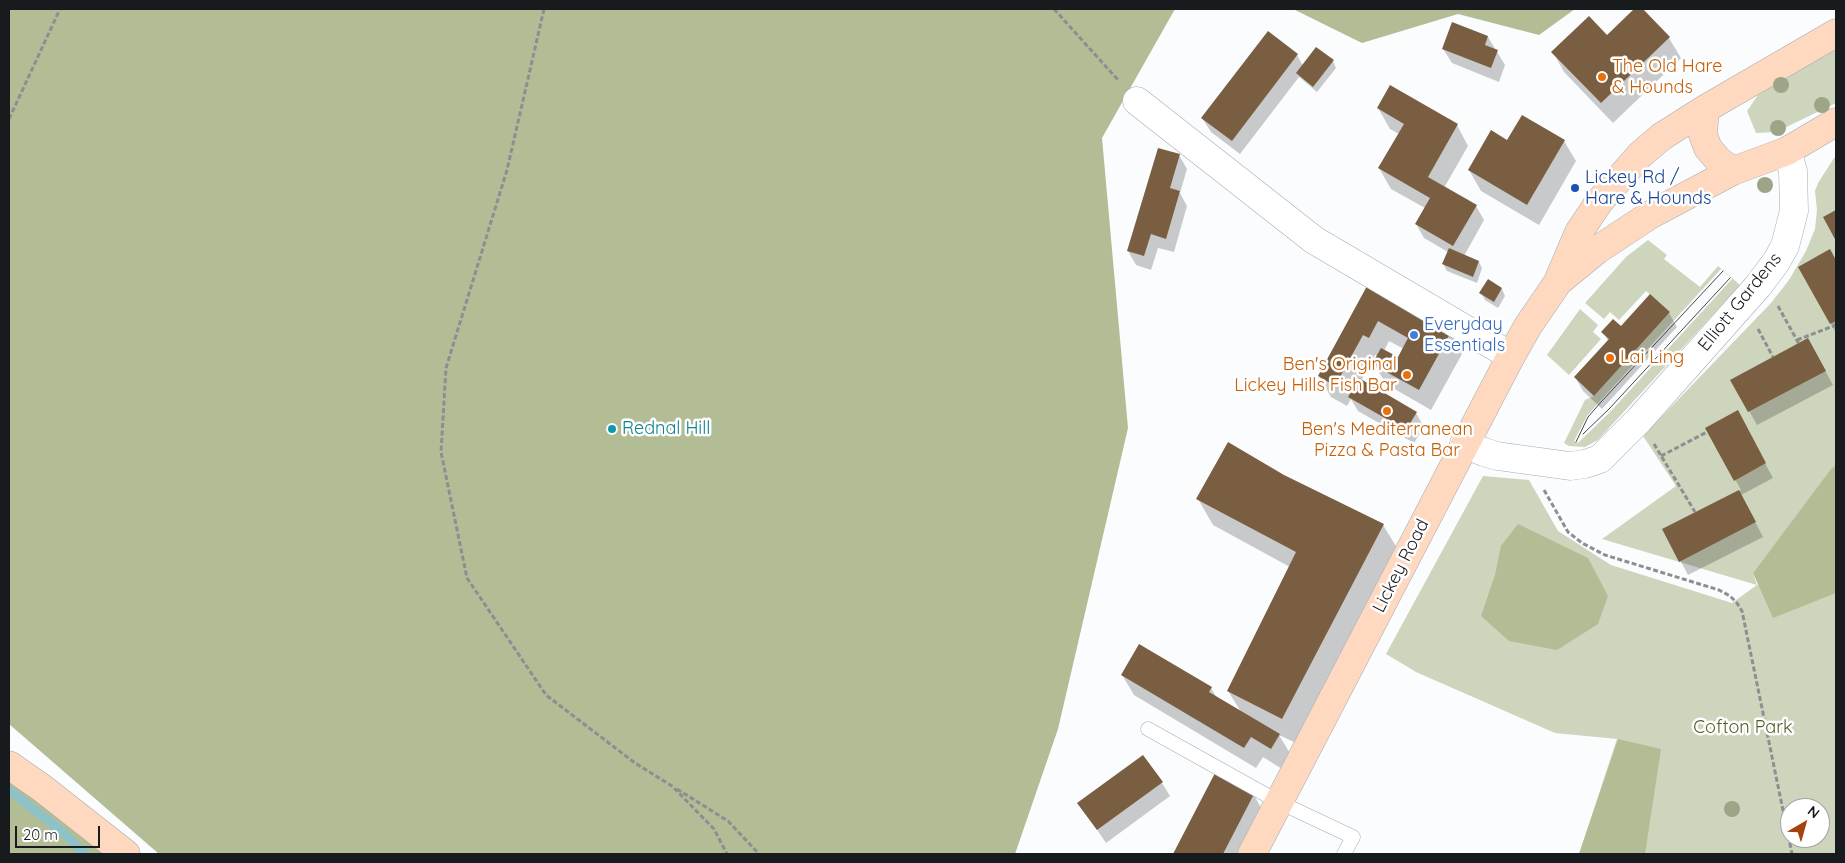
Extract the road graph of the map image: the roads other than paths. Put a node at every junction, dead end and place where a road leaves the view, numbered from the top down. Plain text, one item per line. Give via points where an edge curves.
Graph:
1 (1836, 32) edge
2 (1137, 101) road end
3 (1705, 109) junction
4 (1836, 122) edge
5 (1787, 151) junction
6 (1733, 171) junction
7 (1558, 282) junction
8 (1511, 356) junction
9 (1464, 444) junction
10 (1148, 728) dead end
11 (9, 765) edge
12 (1279, 802) junction
13 (126, 854) edge
14 (1252, 854) edge
15 (1344, 854) edge

1 - 3 main road, Lickey Road
2 - 8 street via 1314,240
3 - 6 main road via 1704,135 1708,148
3 - 7 main road, Lickey Road via 1661,137 1621,176 1578,232
4 - 5 main road, Lickey Road
5 - 6 main road, Lickey Road
5 - 9 street, Elliott Gardens via 1794,188 1791,226 1776,262 1639,420 1600,459 1570,466 1542,463 1484,452
6 - 7 main road, Lickey Road via 1650,215 1597,250
7 - 8 main road, Lickey Road
8 - 9 main road, Lickey Road
9 - 12 main road, Lickey Road
10 - 12 lane
11 - 13 main road
12 - 14 main road, Lickey Road
12 - 15 lane via 1353,837

